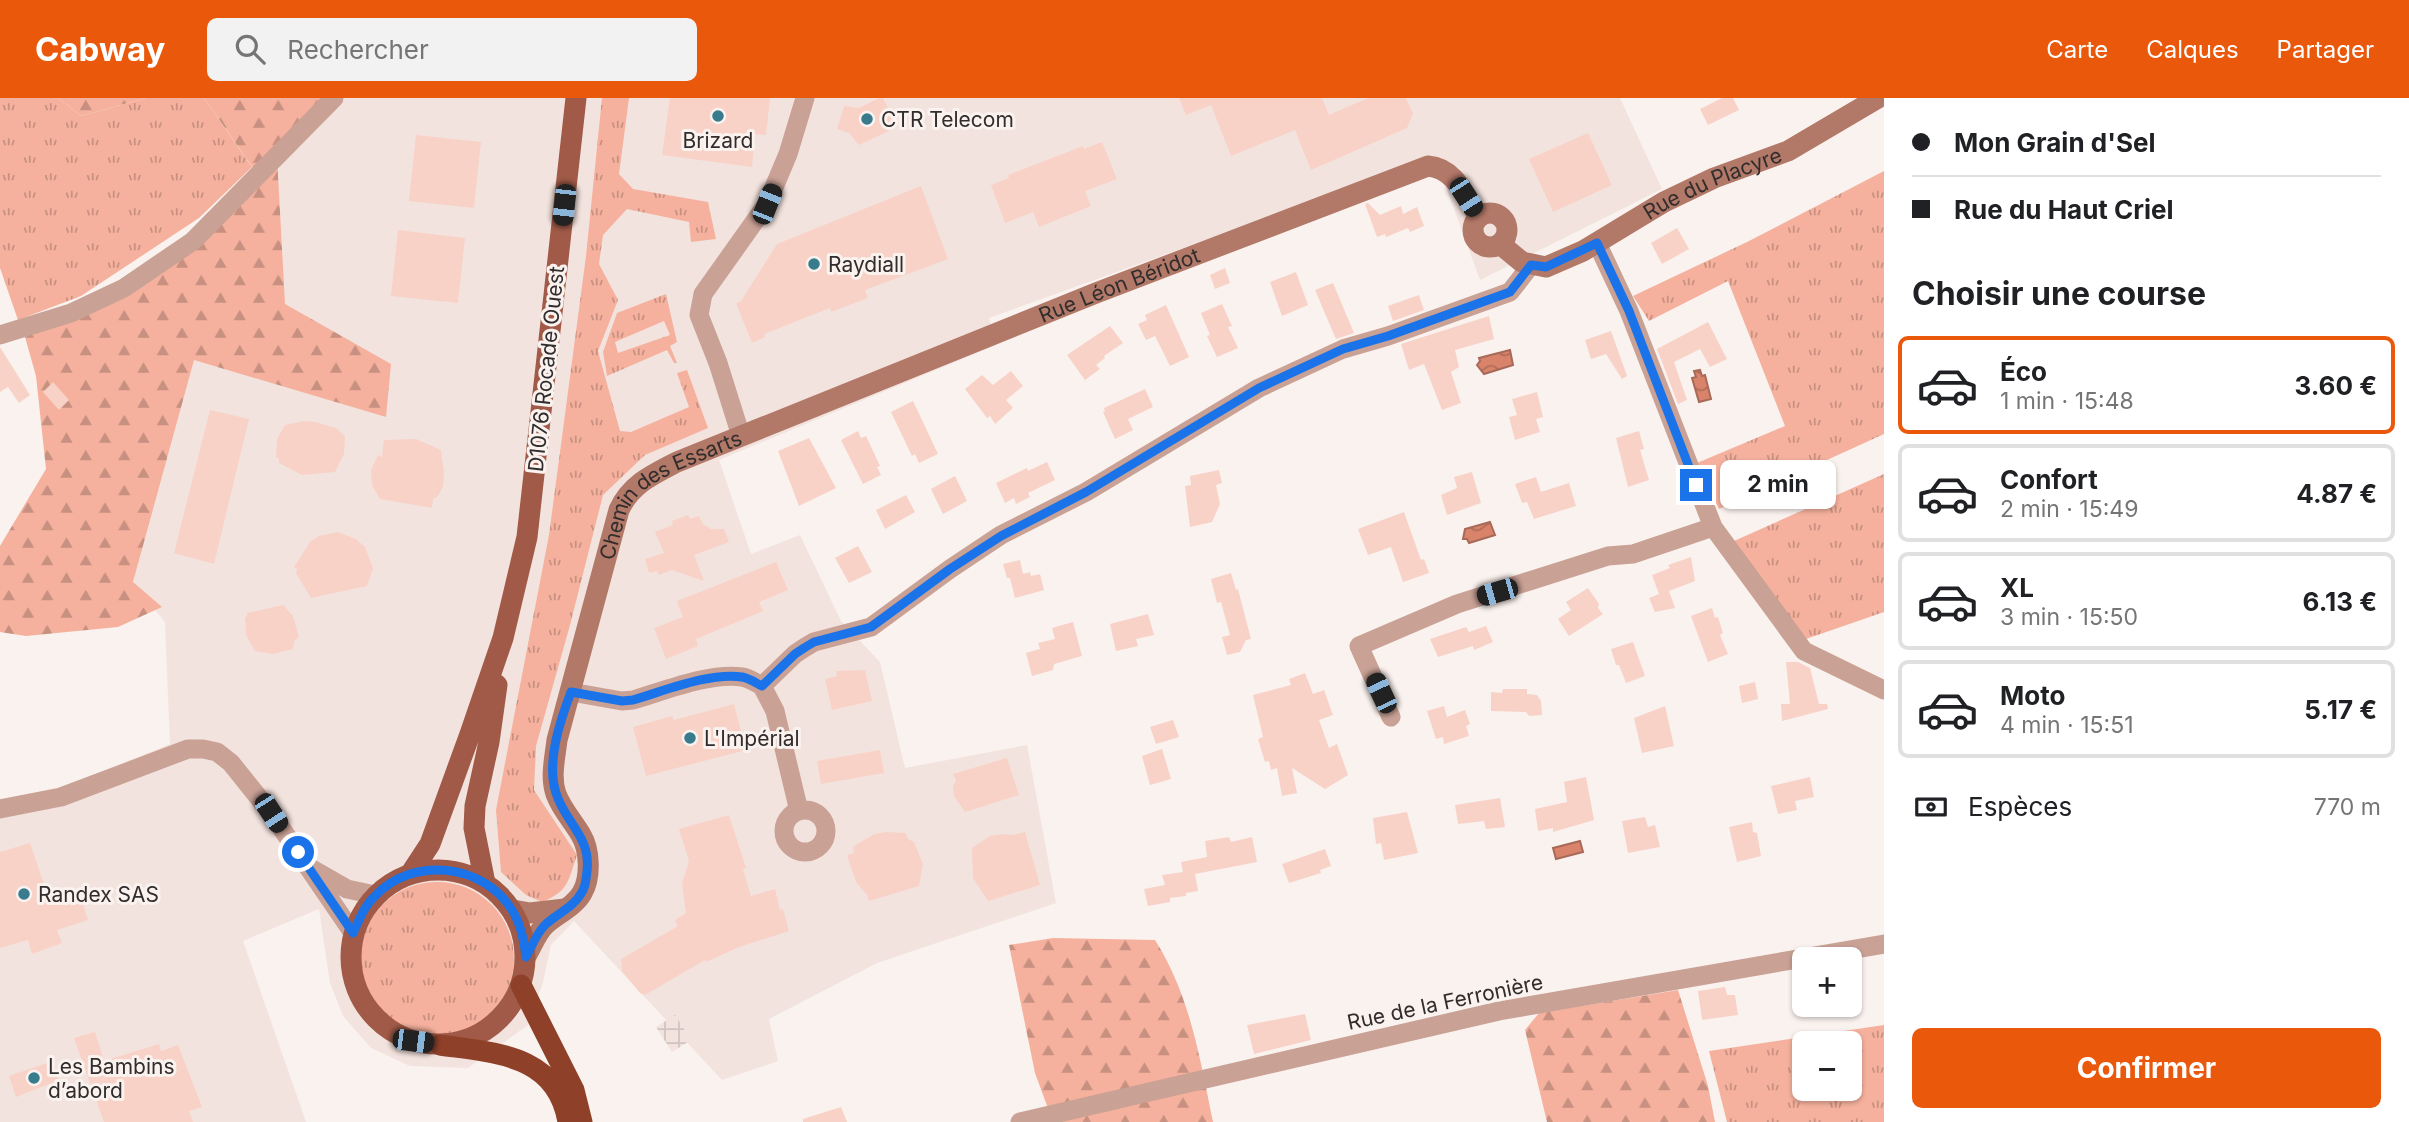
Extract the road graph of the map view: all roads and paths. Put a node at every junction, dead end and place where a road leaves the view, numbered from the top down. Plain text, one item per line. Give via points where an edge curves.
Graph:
1 (334, 98) edge
2 (576, 98) edge
3 (805, 98) edge
4 (1878, 98) edge
5 (1597, 243) junction
6 (1539, 266) junction
7 (0, 335) edge
8 (741, 436) junction
9 (1713, 527) junction
10 (503, 638) junction
11 (762, 686) junction
12 (1884, 690) edge
13 (571, 692) junction
14 (1391, 717) dead end
15 (0, 809) edge
16 (799, 811) dead end
17 (308, 867) junction
18 (411, 873) junction
19 (485, 883) junction
20 (375, 895) junction
21 (567, 909) junction
22 (513, 910) junction
23 (353, 933) junction
24 (1884, 944) edge
25 (526, 957) junction
26 (521, 985) junction
27 (440, 1045) junction
28 (568, 1122) edge
29 (582, 1122) edge
30 (1020, 1122) edge

1 - 7 street via 193,241 124,288 71,313
2 - 10 main road, D1076 Rocade Ouest via 527,537
3 - 8 street, Chemin des Essarts via 767,204 703,294 699,315
4 - 5 street, Rue du Placyre via 1788,150 1664,202
5 - 6 street, Rue du Placyre
5 - 9 street via 1629,311
6 - 8 street, Rue Léon Béridot via 1522,262 1500,244 1490,248 1479,245 1473,225 1479,217 1453,178 1440,167 1428,166
6 - 11 street, Rue du Placyre via 1510,292 1343,349 1259,388 1086,492 1001,536 871,627 814,642
8 - 13 street, Chemin des Essarts via 651,475 624,498
9 - 12 street via 1804,651
9 - 14 street via 1457,604 1359,646
10 - 18 main road via 429,844
10 - 19 main road via 475,806 474,828
11 - 13 street via 744,677 729,677 622,701
11 - 16 street via 775,711
13 - 21 street, Chemin des Essarts via 553,772 555,792 582,836 588,866 582,893
15 - 17 street via 61,797 188,749 203,748 231,762
17 - 20 street via 347,889
17 - 23 street
18 - 19 main road via 461,872
18 - 20 main road
19 - 22 main road
20 - 23 main road
21 - 22 street
21 - 25 street, Chemin des Essarts via 544,926
22 - 25 main road
23 - 27 main road via 350,960 355,987 368,1011 388,1030 413,1041
24 - 30 street, Rue de la Ferronière via 1499,1012
25 - 26 main road
26 - 27 main road via 509,1009 490,1028 466,1040
26 - 29 highway via 574,1090
27 - 28 highway via 500,1054 534,1066 559,1096

